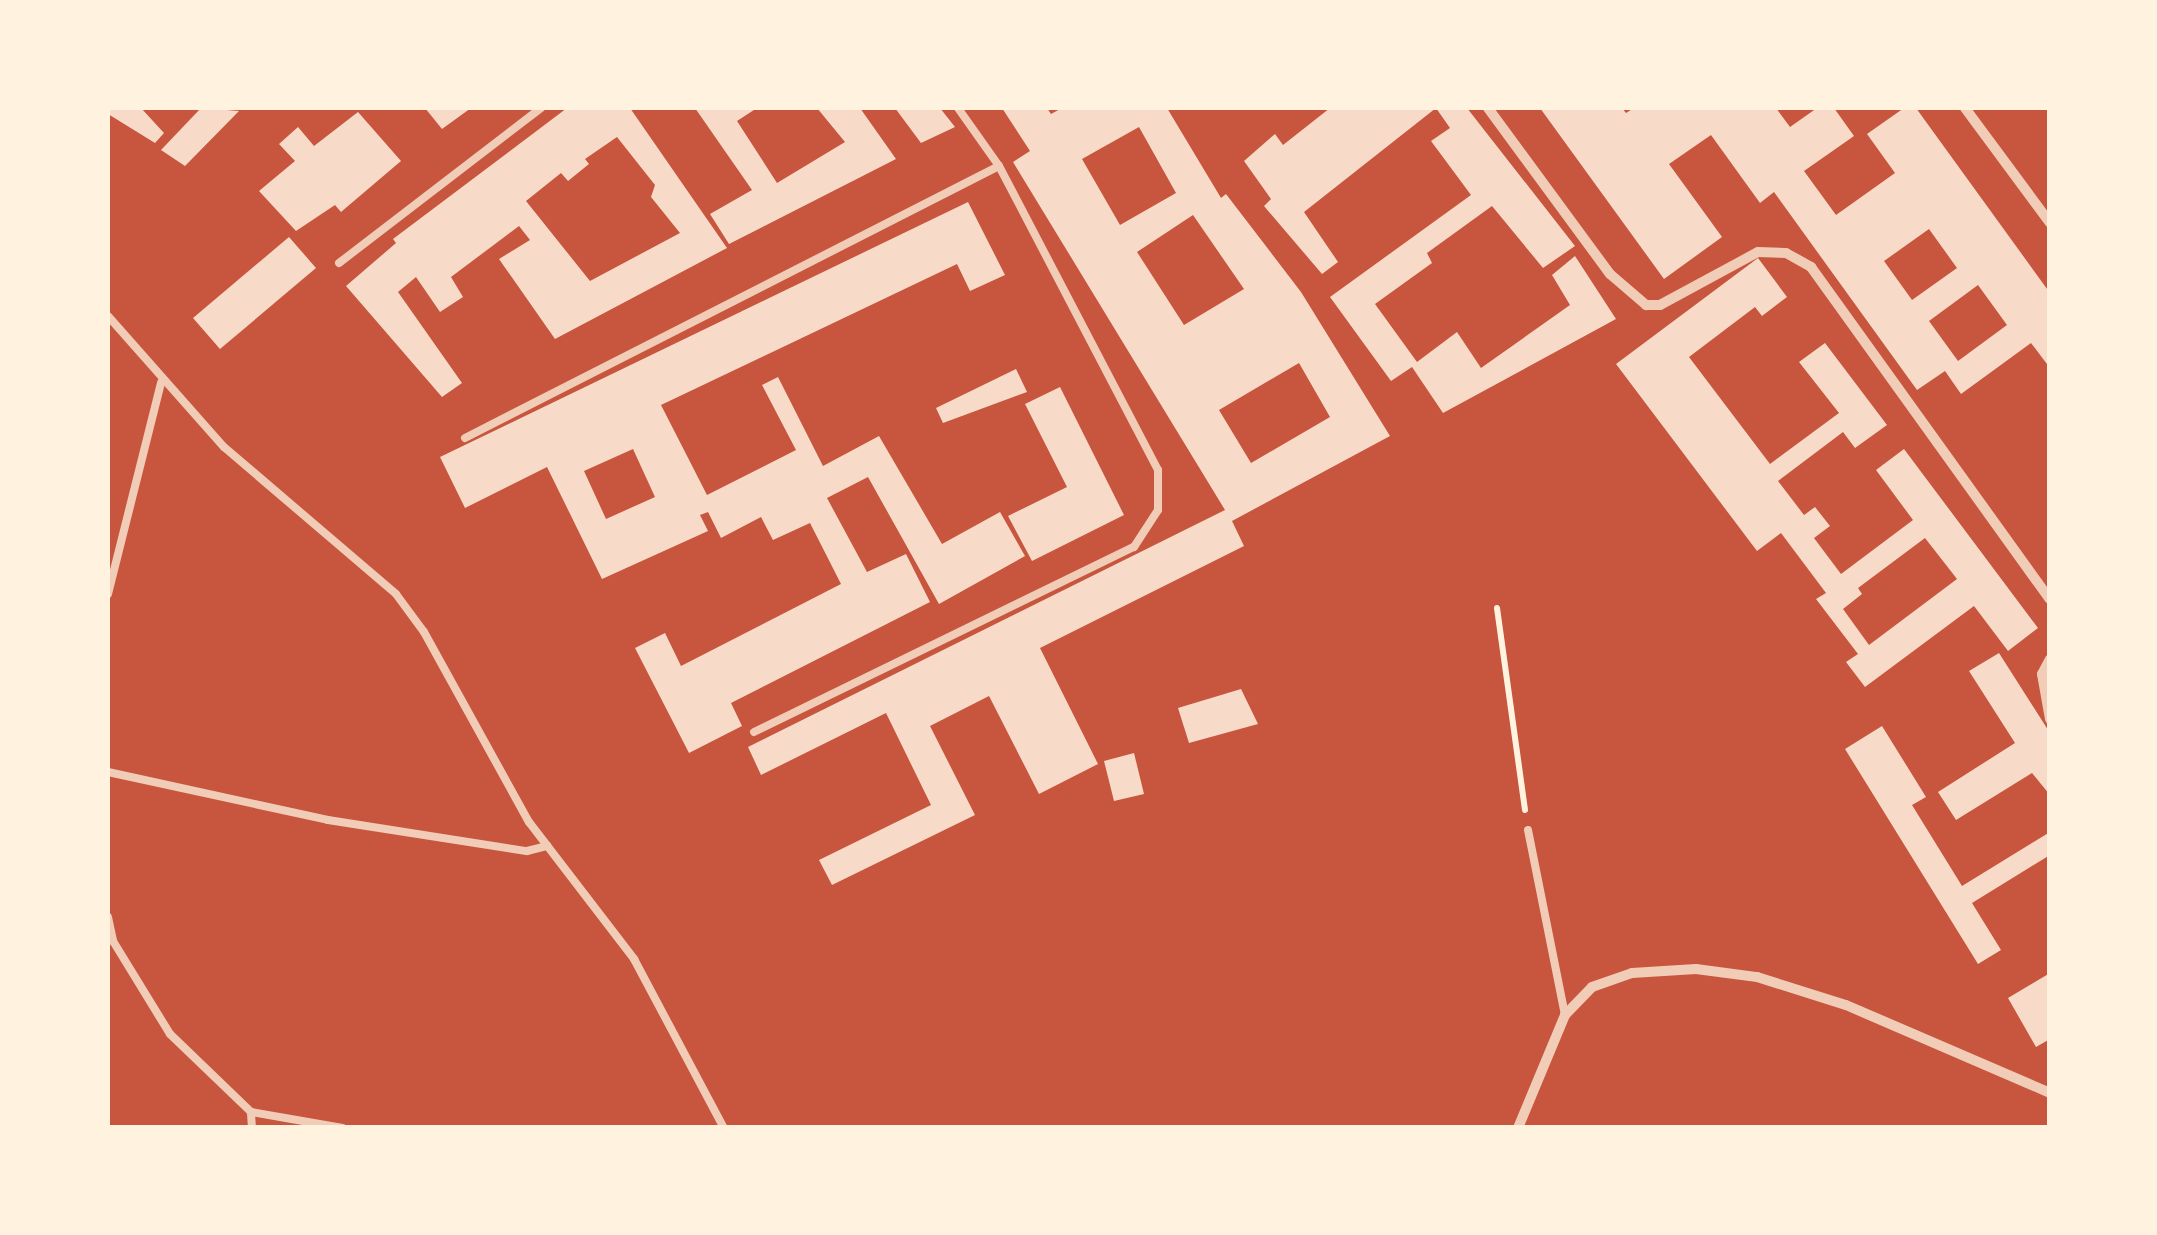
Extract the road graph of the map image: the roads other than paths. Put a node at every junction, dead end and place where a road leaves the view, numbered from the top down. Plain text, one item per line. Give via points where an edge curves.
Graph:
1 (541, 108) edge
2 (958, 108) edge
3 (1488, 108) edge
4 (1965, 108) edge
5 (999, 166) junction
6 (2050, 223) edge
7 (339, 263) dead end
8 (108, 316) edge
9 (161, 383) junction
10 (465, 438) dead end
11 (108, 594) edge
12 (2050, 598) edge
13 (2050, 658) edge
14 (2050, 719) edge
15 (754, 732) dead end
16 (108, 772) edge
17 (1528, 830) road end
18 (547, 846) junction
19 (108, 916) edge
20 (1565, 1016) junction
21 (2050, 1093) edge
22 (250, 1112) junction
23 (252, 1128) edge
24 (343, 1128) edge
25 (724, 1128) edge
26 (1518, 1128) edge

1 - 7 lane
2 - 5 lane
3 - 12 street via 1610,274 1646,306 1660,306 1758,252 1786,253 1810,267
4 - 6 street
5 - 10 lane
5 - 15 lane via 1158,470 1158,510 1134,547
8 - 9 lane
9 - 11 lane
9 - 18 lane via 224,447 396,594
13 - 14 street via 2042,700
16 - 18 lane via 328,820 527,851
17 - 20 lane
18 - 25 lane via 634,958
19 - 22 lane via 113,941 170,1034
20 - 21 street via 1592,987 1632,972 1696,969 1757,977 1846,1005
20 - 26 street
22 - 23 lane
22 - 24 lane

